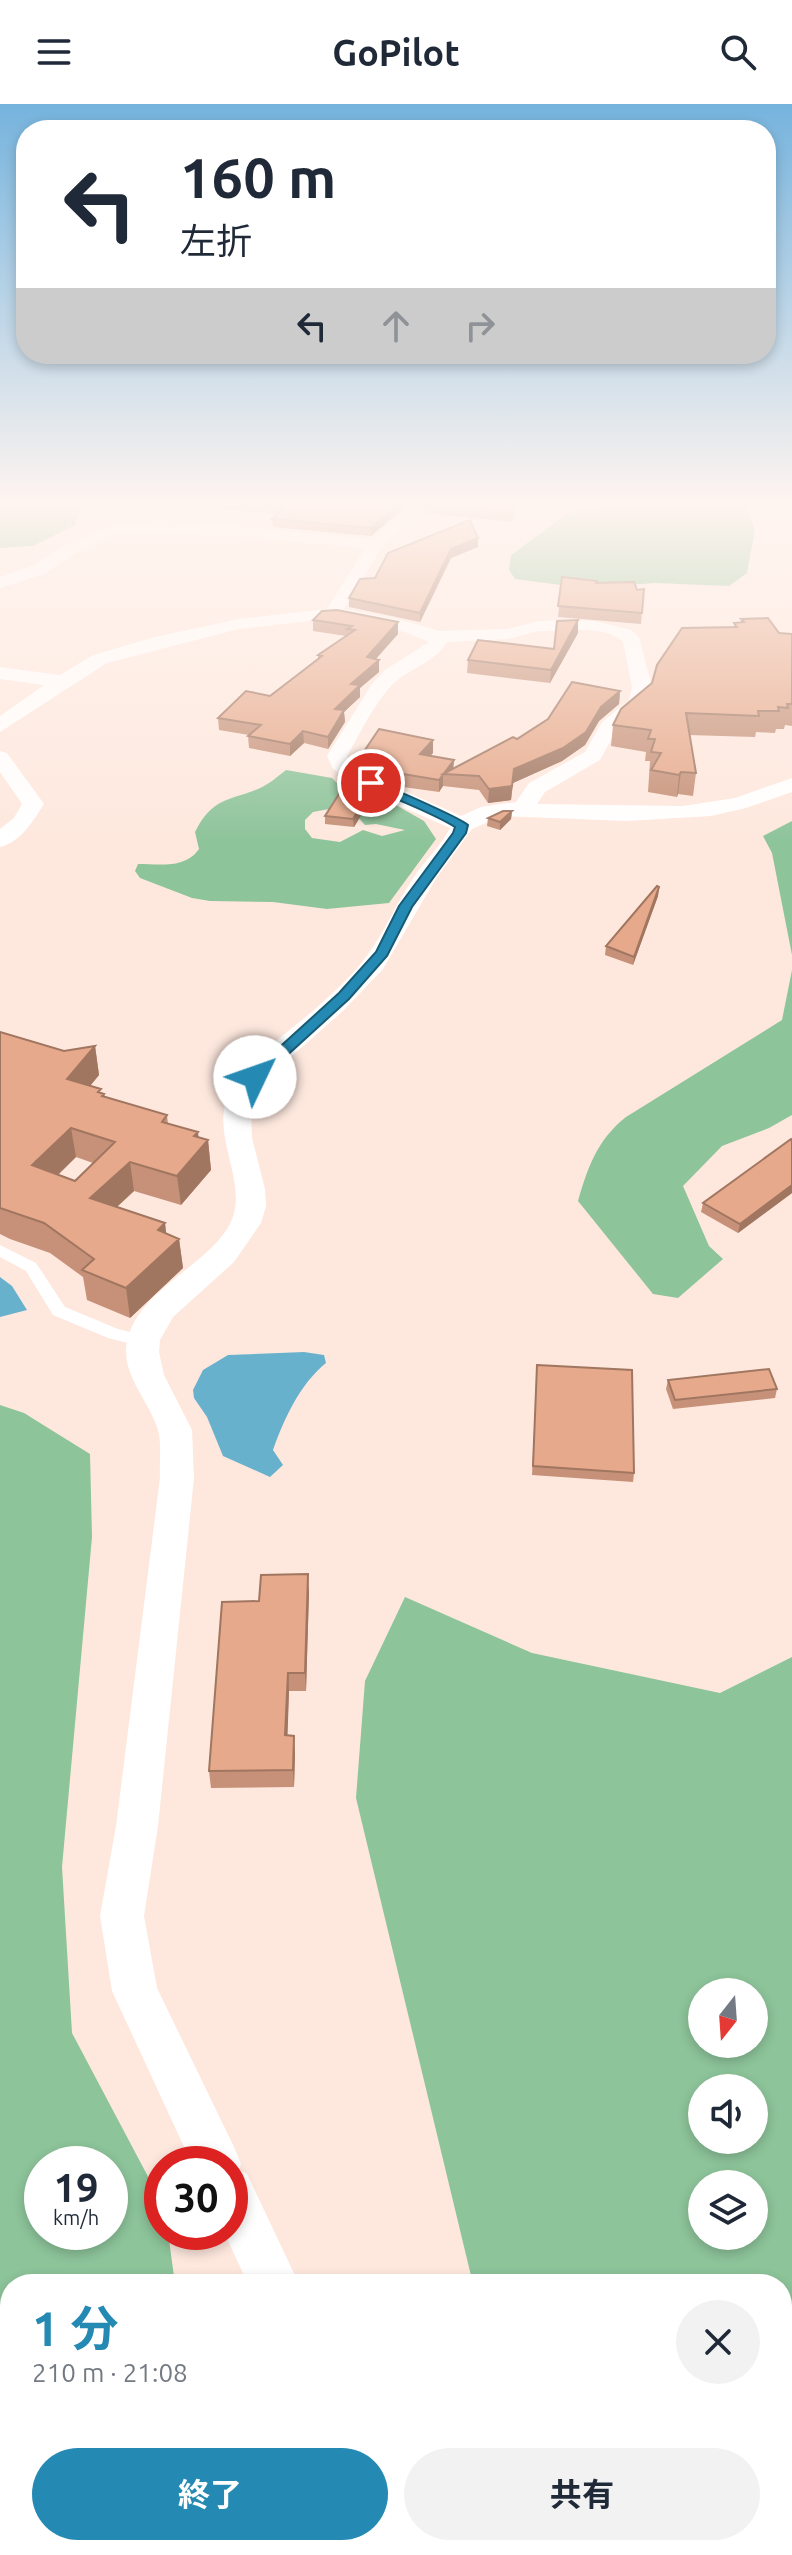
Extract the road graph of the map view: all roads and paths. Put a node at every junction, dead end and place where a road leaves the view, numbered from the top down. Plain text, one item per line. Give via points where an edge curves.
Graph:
1 (316, 615) edge
2 (349, 615) edge
3 (437, 637) junction
4 (0, 673) edge
5 (59, 681) junction
6 (0, 726) edge
7 (0, 757) edge
8 (792, 784) edge
9 (394, 795) junction
10 (524, 807) junction
11 (490, 811) junction
12 (462, 825) junction
13 (0, 840) edge
14 (0, 1250) edge
15 (143, 1341) junction
16 (208, 2146) edge
17 (248, 2229) edge
18 (269, 2274) edge

1 - 5 street via 239,624 162,641 100,659
2 - 3 street
3 - 9 street via 431,650 384,682 337,756 340,765
3 - 10 street via 567,625 613,630 632,641 642,687 638,702 609,726 593,756 537,788
4 - 5 street
5 - 6 street
7 - 13 street via 33,804 22,822
8 - 10 street via 724,809 663,815
9 - 11 street via 481,805
9 - 12 street
10 - 11 street
11 - 12 street
12 - 15 street via 405,906 382,953 240,1097 234,1121 251,1196 247,1223 219,1260 155,1316
14 - 15 lane via 31,1267 59,1311
15 - 16 street via 151,1383 175,1430 177,1478 122,1916 135,1991
17 - 18 street

